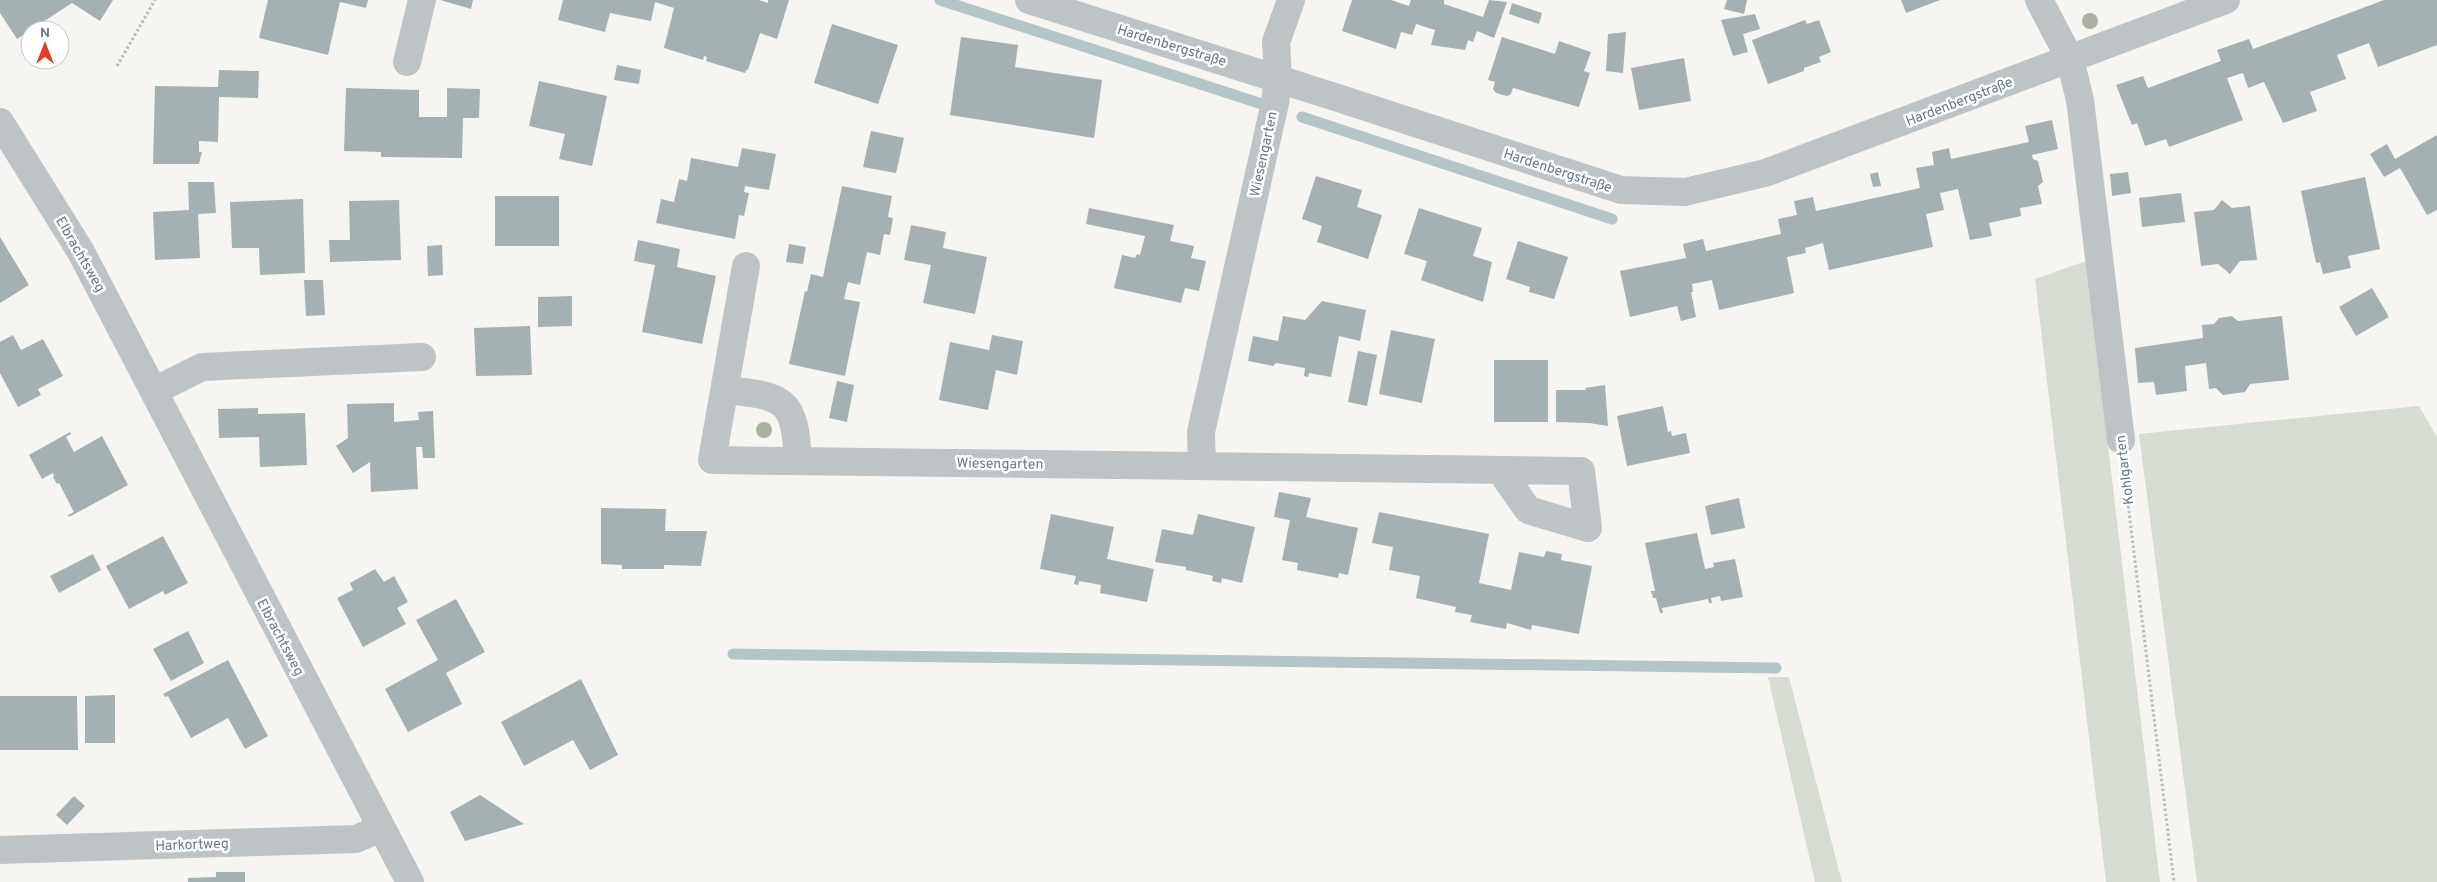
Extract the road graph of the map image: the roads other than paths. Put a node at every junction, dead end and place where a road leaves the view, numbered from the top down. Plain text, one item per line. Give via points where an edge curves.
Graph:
1 (422, 0) edge
2 (1029, 0) edge
3 (1291, 0) edge
4 (2039, 0) edge
5 (2226, 0) edge
6 (2070, 59) junction
7 (407, 62) dead end
8 (1278, 78) junction
9 (0, 122) edge
10 (746, 266) dead end
11 (422, 357) dead end
12 (724, 390) junction
13 (154, 391) junction
14 (2121, 440) road end
15 (798, 462) junction
16 (1202, 465) junction
17 (1500, 470) dead end
18 (381, 828) junction
19 (0, 850) edge
20 (410, 882) edge

1 - 7 street
2 - 8 street, Hardenbergstraße
3 - 8 street, Wiesengarten via 1276,42
4 - 6 street, Kohlgarten
5 - 6 street, Hardenbergstraße
6 - 8 street, Hardenbergstraße via 1765,173 1685,192 1621,190
6 - 14 street, Kohlgarten via 2080,100
8 - 16 street, Wiesengarten via 1201,432
9 - 13 street, Elbrachtsweg via 81,252
10 - 12 street, Wiesengarten
11 - 13 street via 202,367
12 - 15 street via 765,394 784,405 796,433
12 - 15 street, Wiesengarten via 712,460
13 - 18 street, Elbrachtsweg
15 - 16 street, Wiesengarten
16 - 17 street, Wiesengarten
18 - 19 street, Harkortweg via 356,838
18 - 20 street, Elbrachtsweg

